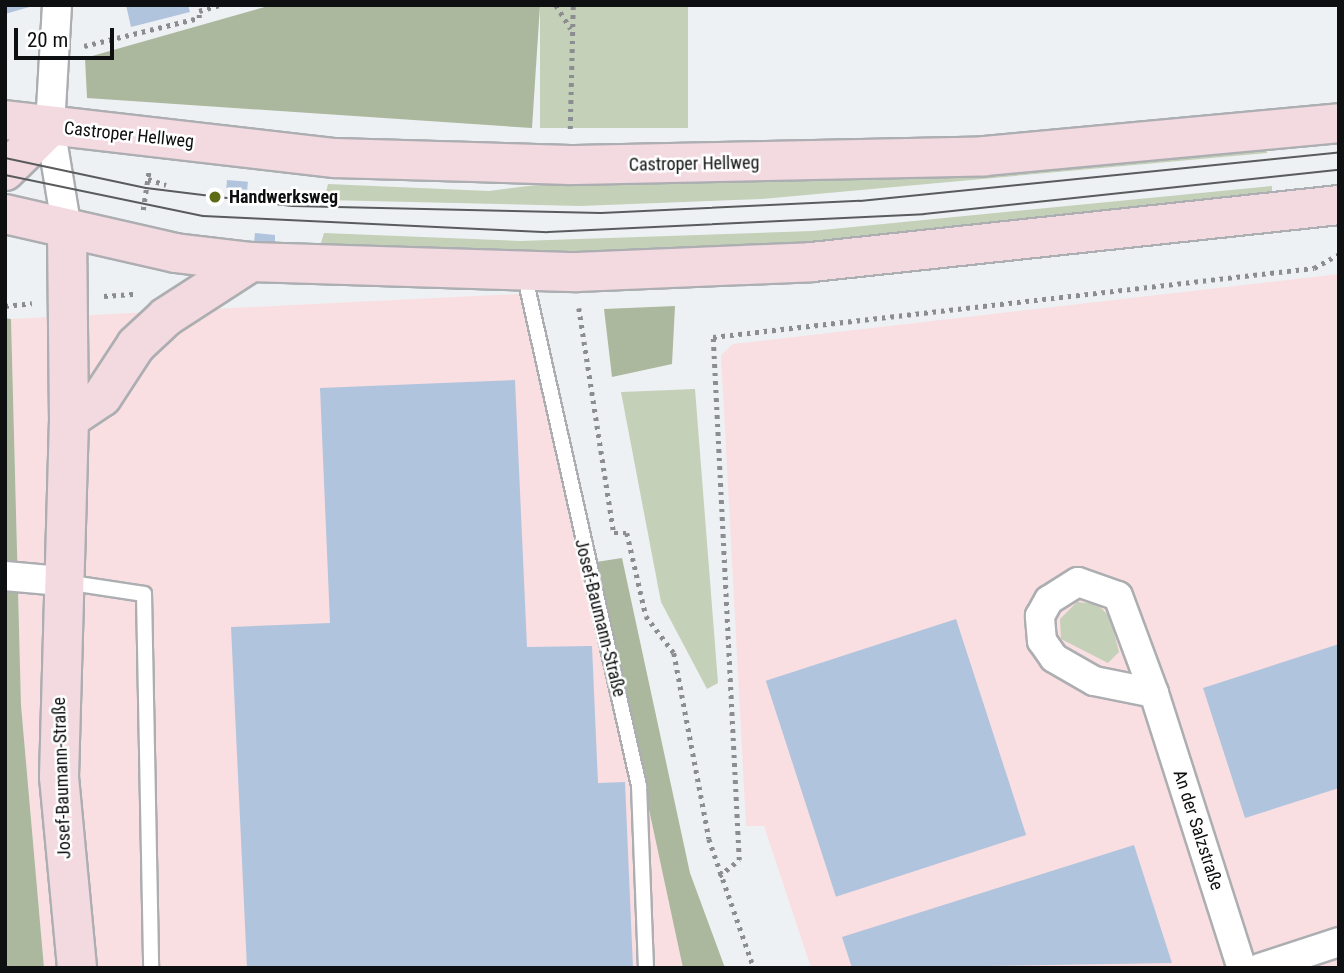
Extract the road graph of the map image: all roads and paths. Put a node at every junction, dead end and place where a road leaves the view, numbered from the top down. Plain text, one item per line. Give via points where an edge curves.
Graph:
1 (57, 5) edge
2 (220, 5) edge
3 (556, 5) edge
4 (573, 5) edge
5 (572, 30) junction
6 (53, 78) junction
7 (5, 120) edge
8 (1339, 123) edge
9 (50, 127) junction
10 (152, 138) junction
11 (570, 165) junction
12 (5, 172) edge
13 (148, 179) junction
14 (166, 185) dead end
15 (1339, 205) edge
16 (5, 214) edge
17 (66, 230) junction
18 (137, 244) junction
19 (1339, 254) edge
20 (251, 262) junction
21 (524, 271) junction
22 (578, 272) junction
23 (69, 419) junction
24 (5, 576) edge
25 (61, 581) junction
26 (1154, 693) junction
27 (719, 876) junction
28 (1339, 942) edge
29 (77, 968) edge
30 (151, 968) edge
31 (646, 968) edge
32 (754, 968) edge
33 (1242, 968) edge
34 (1260, 968) edge

1 - 6 street
2 - 6 path via 199,11 199,18 74,48
3 - 5 path
4 - 5 path
5 - 11 path
6 - 9 street
7 - 9 main road, Castroper Hellweg
8 - 11 main road, Castroper Hellweg via 985,156
9 - 10 main road, Castroper Hellweg
9 - 12 main road
9 - 17 street, Castroper Hellweg
10 - 11 main road, Castroper Hellweg via 335,158
10 - 13 path
13 - 14 path
13 - 18 path
15 - 22 main road via 811,262
16 - 17 main road
17 - 18 main road
17 - 23 main road, Josef-Baumann-Straße
18 - 20 main road
19 - 27 path via 1314,268 713,337 739,860
20 - 21 main road
20 - 23 main road via 166,317 136,345 102,397
21 - 22 main road
21 - 31 lane, Josef-Baumann-Straße via 639,786
22 - 27 path via 587,387 614,533 627,533 646,616 674,653
23 - 25 main road, Josef-Baumann-Straße
24 - 25 street
25 - 29 main road, Josef-Baumann-Straße via 59,777
25 - 30 lane via 145,594
26 - 26 street, An der Salzstraße via 1118,596 1078,582 1049,600 1040,616 1042,641 1054,659 1094,681
26 - 33 street, An der Salzstraße
27 - 32 path
28 - 34 street

